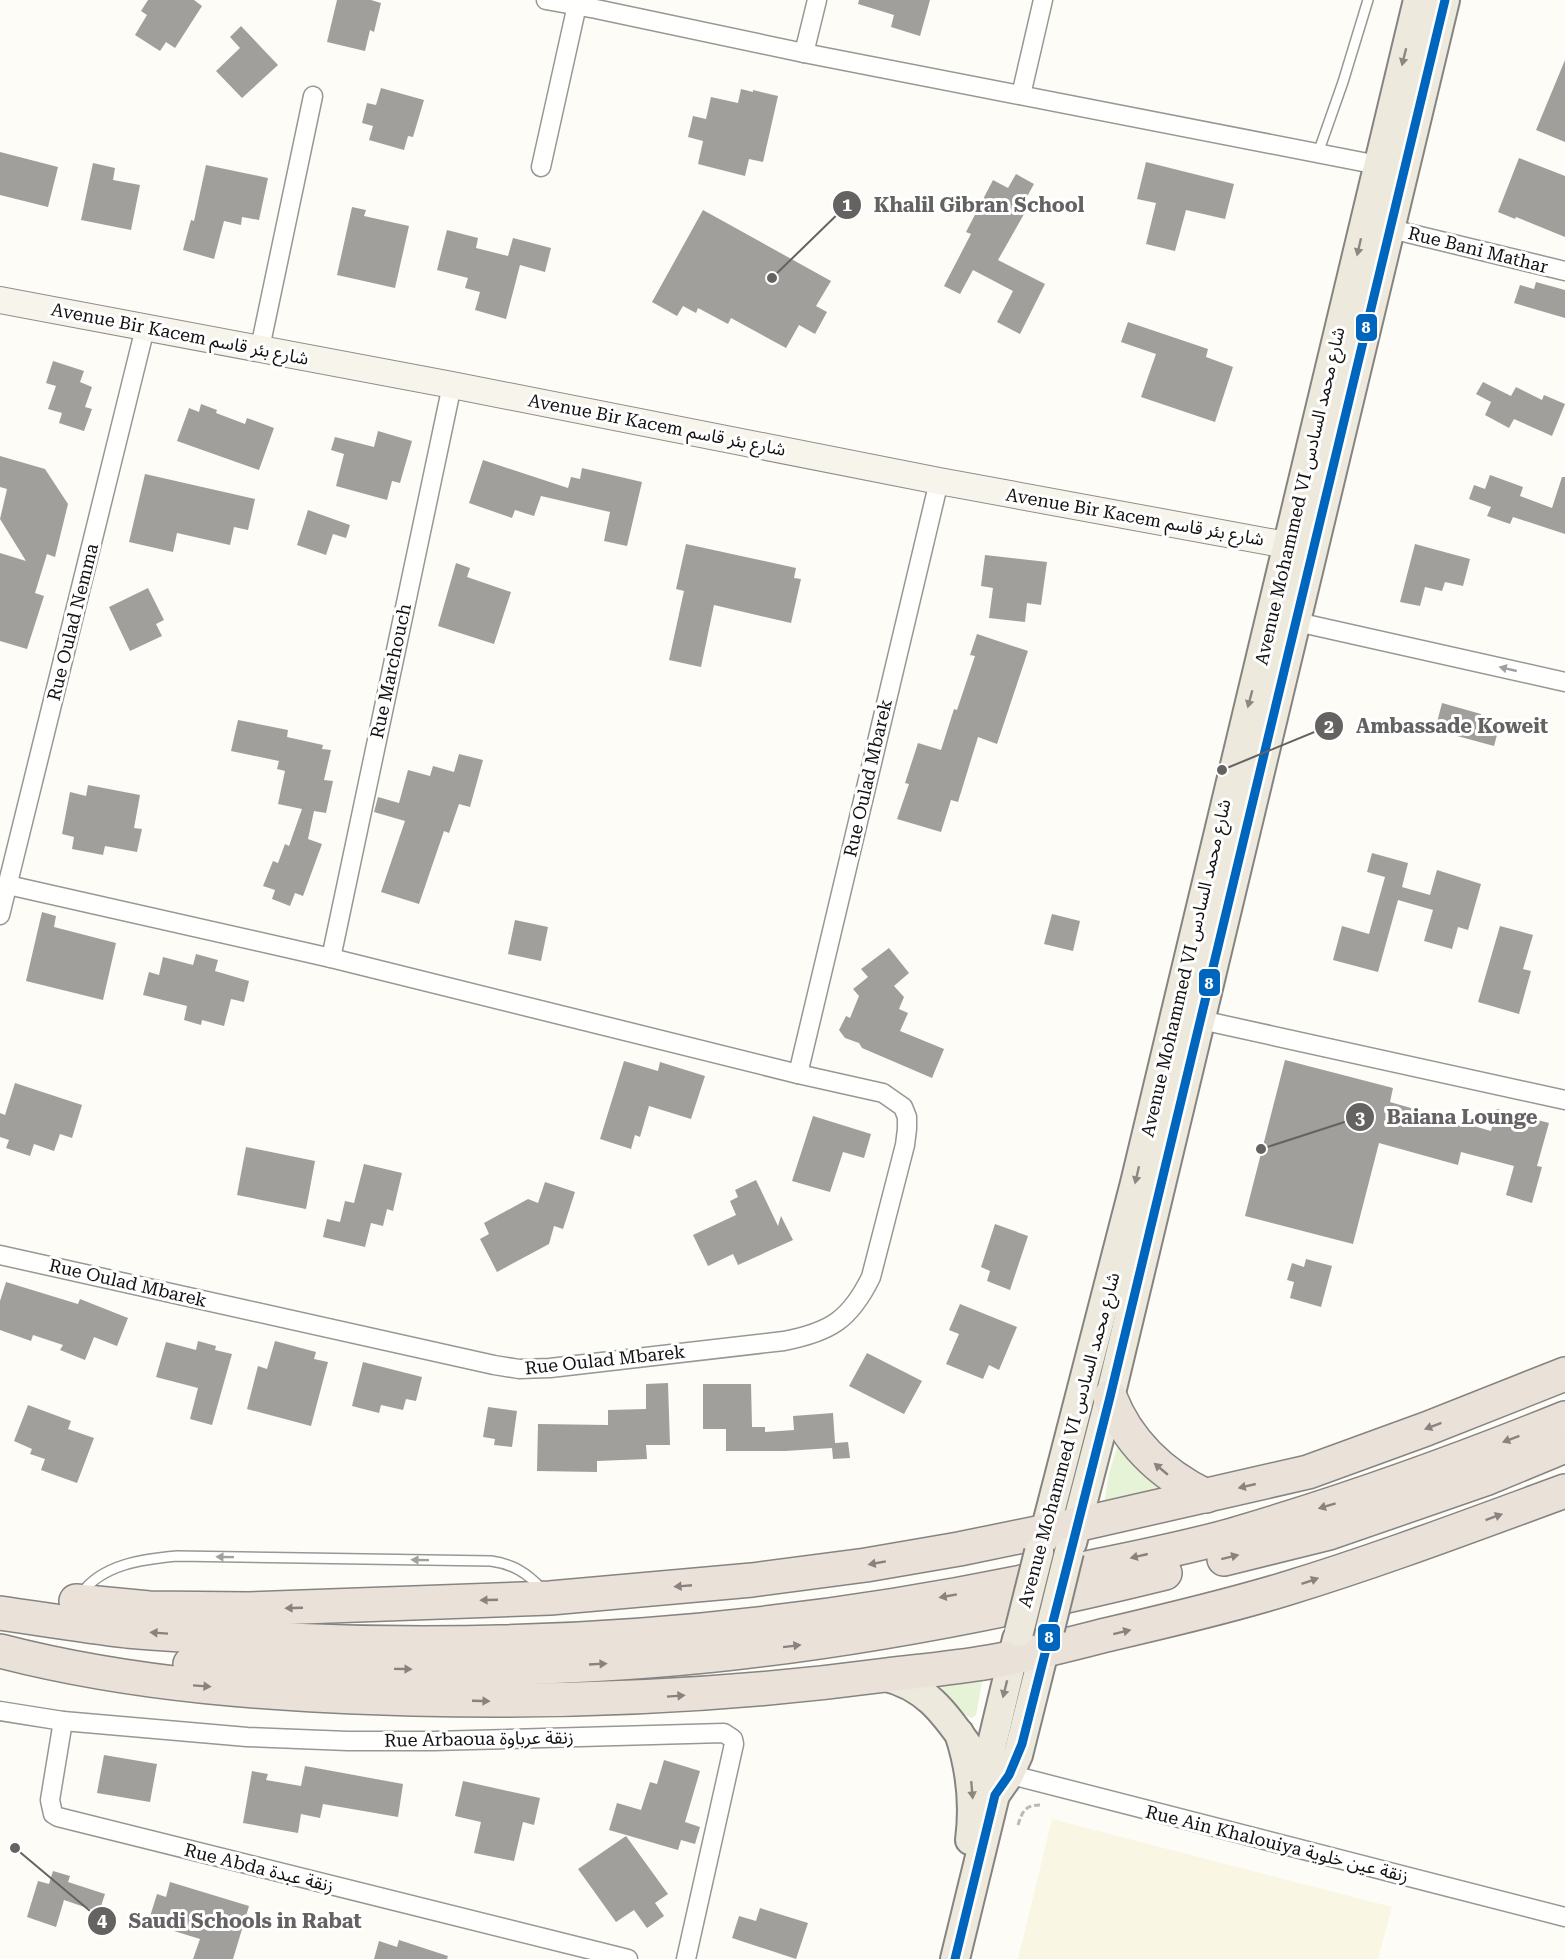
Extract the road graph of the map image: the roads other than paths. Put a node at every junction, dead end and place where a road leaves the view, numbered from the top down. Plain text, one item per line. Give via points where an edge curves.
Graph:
1 (546, 0) edge
2 (817, 0) edge
3 (1043, 0) edge
4 (1368, 0) edge
5 (1418, 0) edge
6 (1446, 0) edge
7 (597, 4) edge
8 (577, 5) junction
9 (804, 52) junction
10 (1021, 95) junction
11 (313, 96) dead end
12 (1318, 153) junction
13 (1378, 165) junction
14 (541, 167) dead end
15 (1391, 229) junction
16 (1565, 271) edge
17 (0, 300) edge
18 (145, 328) junction
19 (260, 348) junction
20 (452, 385) junction
21 (939, 481) junction
22 (1301, 548) junction
23 (1297, 622) junction
24 (1565, 682) edge
25 (8, 885) junction
26 (0, 915) edge
27 (331, 958) junction
28 (1201, 1020) junction
29 (798, 1074) junction
30 (1565, 1100) edge
31 (0, 1255) edge
32 (1565, 1374) edge
33 (1110, 1397) junction
34 (1565, 1418) edge
35 (1565, 1446) edge
36 (1565, 1491) edge
37 (1206, 1496) junction
38 (1073, 1539) junction
39 (1042, 1542) junction
40 (0, 1591) edge
41 (550, 1598) junction
42 (77, 1601) junction
43 (0, 1613) edge
44 (1032, 1642) junction
45 (0, 1650) edge
46 (883, 1676) junction
47 (0, 1711) edge
48 (63, 1721) junction
49 (959, 1733) junction
50 (998, 1780) junction
51 (966, 1907) junction
52 (1565, 1917) edge
53 (628, 1959) edge
54 (686, 1959) edge
55 (955, 1959) edge

1 - 8 street
2 - 9 street
3 - 10 street
4 - 12 lane
5 -> 13 main road, Avenue Mohammed VI شارع محمد السادس
6 - 15 main road, Avenue Mohammed VI شارع محمد السادس
7 - 8 street
7 - 9 street
8 - 14 street
9 - 10 street
10 - 12 street
11 - 19 street
12 - 13 street
13 -> 22 main road, Avenue Mohammed VI شارع محمد السادس
15 - 16 street, Rue Bani Mathar
15 - 22 main road, Avenue Mohammed VI شارع محمد السادس
17 - 18 street, Avenue Bir Kacem شارع بئر قاسم
18 - 19 street, Avenue Bir Kacem شارع بئر قاسم
18 - 25 street, Rue Oulad Nemma
19 - 20 street, Avenue Bir Kacem شارع بئر قاسم
20 - 21 street, Avenue Bir Kacem شارع بئر قاسم
20 - 27 street, Rue Marchouch
21 - 22 street, Avenue Bir Kacem شارع بئر قاسم
21 - 29 street, Rue Oulad Mbarek
22 - 23 main road, Avenue Mohammed VI شارع محمد السادس
22 -> 39 main road, Avenue Mohammed VI شارع محمد السادس
24 -> 23 street
23 - 28 main road, Avenue Mohammed VI شارع محمد السادس
25 - 26 street, Rue Oulad Nemma
25 - 27 street, Rue Oulad Mbarek
27 - 29 street, Rue Oulad Mbarek
28 - 30 street
28 - 33 main road, Avenue Mohammed VI شارع محمد السادس
29 - 31 street, Rue Oulad Mbarek via 883,1093 903,1107 907,1117 905,1145 871,1277 849,1312 830,1327 808,1336 519,1369
32 -> 37 highway via 1308,1472
37 -> 33 highway via 1174,1479 1146,1456 1126,1430
33 - 38 main road, Avenue Mohammed VI شارع محمد السادس
34 -> 43 highway via 1340,1502 1227,1536 1011,1584 810,1618 631,1636 439,1644 206,1637
45 -> 35 highway via 204,1664 442,1669 635,1662 828,1641 1010,1610 1329,1533 1485,1479
44 -> 36 highway via 1202,1612 1285,1589
37 - 38 highway
38 - 39 highway
38 - 44 main road, Avenue Mohammed VI شارع محمد السادس, bridge
39 -> 41 highway via 959,1549 752,1580
39 - 44 main road, Avenue Mohammed VI شارع محمد السادس, bridge
40 - 42 highway
41 -> 42 highway via 248,1610 149,1608
41 -> 42 lane via 524,1572 490,1561 177,1556 142,1560 109,1571 89,1584
44 - 46 highway via 988,1662
44 - 50 main road, Avenue Mohammed VI شارع محمد السادس via 993,1737
45 -> 46 highway via 134,1679 351,1697 576,1701 760,1690
46 - 49 main road via 924,1693
47 - 48 street, Rue Arbaoua زنقة عرباوة
48 - 53 street, Rue Abda زنقة عبدة via 50,1800 53,1814 58,1817
48 - 54 street, Rue Arbaoua زنقة عرباوة via 247,1737 348,1741 724,1732 734,1744
49 - 50 main road
49 -> 51 main road via 972,1786 973,1814 963,1883
50 - 51 main road, Avenue Mohammed VI شارع محمد السادس
50 - 52 street, Rue Ain Khalouiya زنقة عين خلوية
51 - 55 main road, Avenue Mohammed VI شارع محمد السادس

